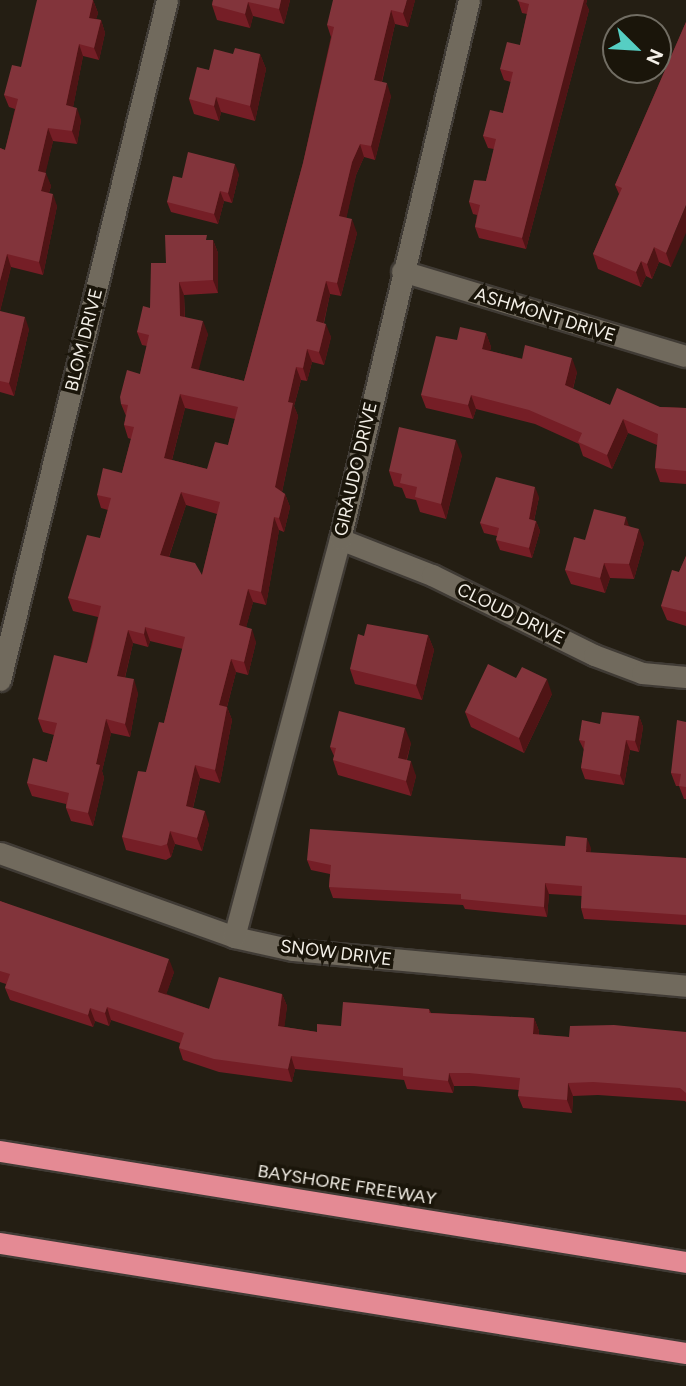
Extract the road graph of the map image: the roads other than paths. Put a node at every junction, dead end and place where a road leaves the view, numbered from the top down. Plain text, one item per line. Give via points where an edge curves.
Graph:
1 (167, 0) edge
2 (470, 0) edge
3 (402, 271) junction
4 (686, 356) edge
5 (340, 539) junction
6 (686, 677) edge
7 (0, 680) edge
8 (0, 853) edge
9 (234, 937) junction
10 (686, 986) edge
11 (0, 1151) edge
12 (0, 1242) edge
13 (686, 1262) edge
14 (686, 1353) edge

1 - 7 street, BLOM DRIVE
2 - 3 street, GIRAUDO DRIVE
3 - 4 street, ASHMONT DRIVE
3 - 5 street, GIRAUDO DRIVE
5 - 6 street, CLOUD DRIVE via 432,575 594,655 642,673
5 - 9 street, GIRAUDO DRIVE
8 - 9 street, SNOW DRIVE
9 - 10 street, SNOW DRIVE via 348,957
11 - 13 highway, BAYSHORE FREEWAY
12 - 14 highway

